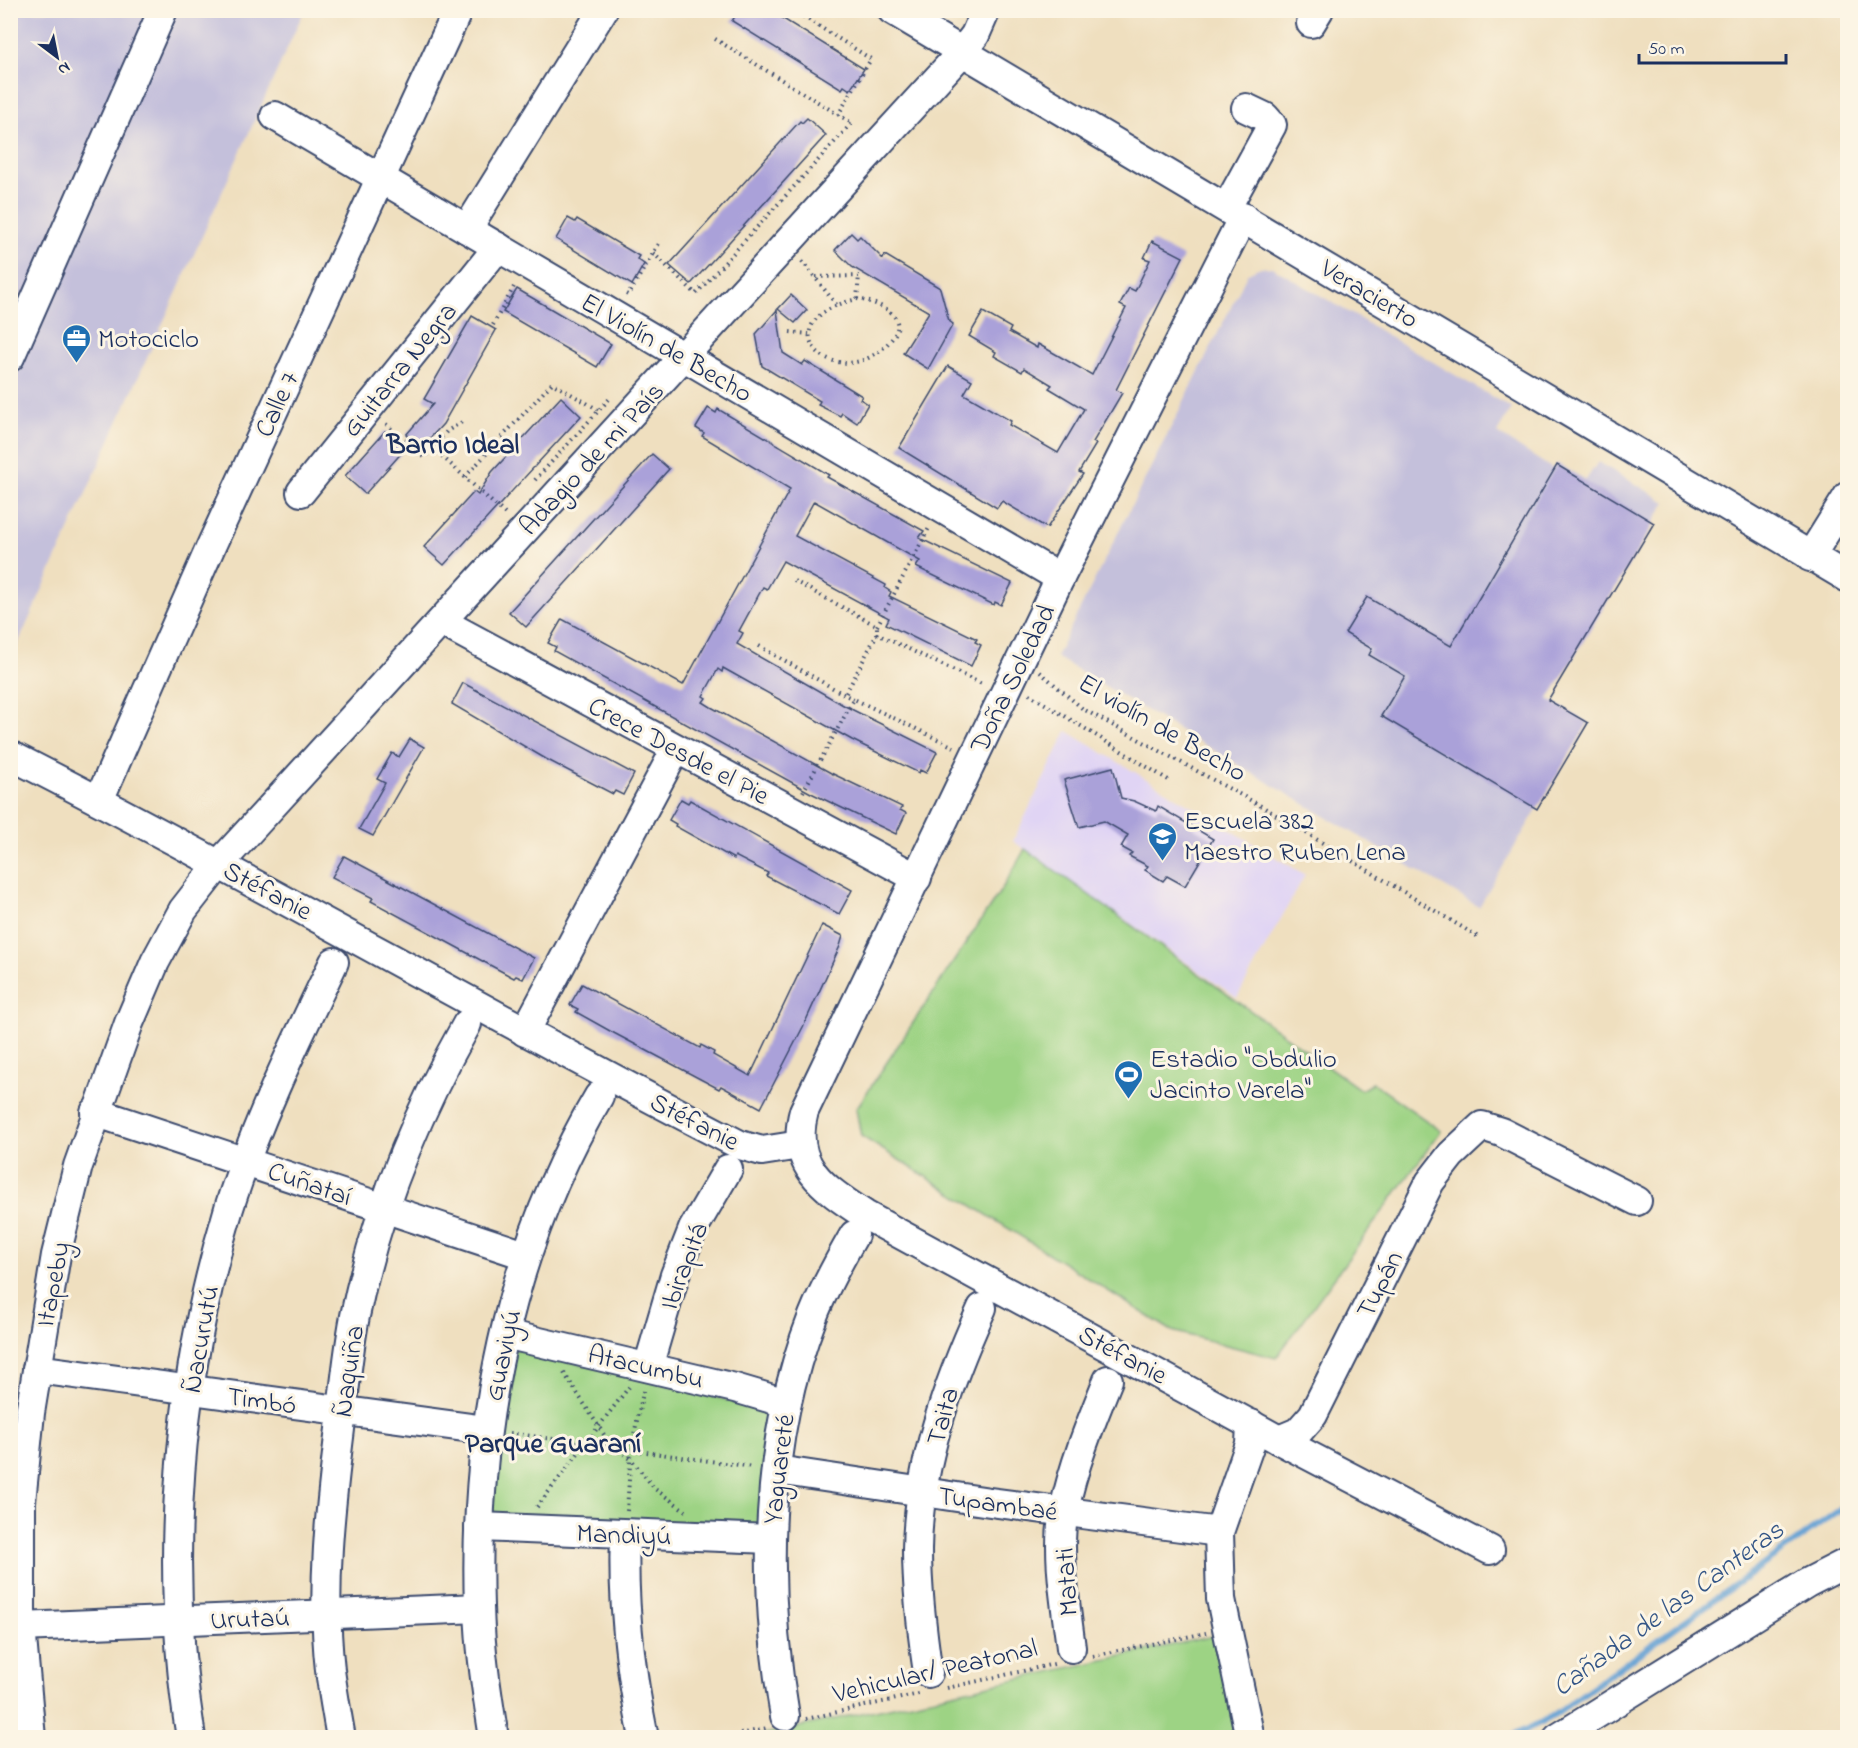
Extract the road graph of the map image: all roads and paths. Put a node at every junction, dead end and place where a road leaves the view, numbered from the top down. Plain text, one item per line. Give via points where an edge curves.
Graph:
1 (163, 10) edge
2 (458, 10) edge
3 (603, 10) edge
4 (793, 10) edge
5 (892, 10) edge
6 (986, 10) edge
7 (715, 39) dead end
8 (962, 52) junction
9 (1246, 108) dead end
10 (838, 114) junction
11 (275, 116) dead end
12 (380, 177) junction
13 (1235, 212) junction
14 (467, 229) junction
15 (660, 242) dead end
16 (785, 246) junction
17 (498, 247) junction
18 (653, 253) junction
19 (527, 264) junction
20 (816, 277) junction
21 (618, 290) dead end
22 (857, 299) junction
23 (836, 304) junction
24 (493, 325) dead end
25 (790, 332) dead end
26 (809, 334) junction
27 (10, 357) edge
28 (685, 357) junction
29 (599, 410) dead end
30 (382, 420) dead end
31 (462, 422) dead end
32 (476, 444) dead end
33 (433, 448) junction
34 (486, 454) junction
35 (465, 477) junction
36 (301, 492) dead end
37 (1848, 496) edge
38 (941, 507) junction
39 (505, 514) dead end
40 (1810, 557) junction
41 (1060, 578) junction
42 (1848, 578) edge
43 (794, 581) dead end
44 (442, 622) junction
45 (877, 626) junction
46 (877, 634) junction
47 (1028, 644) junction
48 (759, 646) dead end
49 (1007, 688) junction
50 (845, 695) junction
51 (854, 699) junction
52 (676, 749) junction
53 (10, 755) edge
54 (975, 756) junction
55 (1170, 781) dead end
56 (99, 800) junction
57 (793, 812) junction
58 (219, 864) junction
59 (916, 878) junction
60 (1480, 938) dead end
61 (334, 962) dead end
62 (467, 1024) dead end
63 (525, 1032) junction
64 (598, 1096) dead end
65 (95, 1112) junction
66 (800, 1145) junction
67 (246, 1161) junction
68 (728, 1169) dead end
69 (1637, 1201) dead end
70 (384, 1208) junction
71 (854, 1234) dead end
72 (525, 1255) junction
73 (982, 1308) dead end
74 (505, 1334) junction
75 (561, 1367) dead end
76 (648, 1367) junction
77 (37, 1369) junction
78 (1108, 1380) dead end
79 (189, 1390) junction
80 (786, 1402) junction
81 (342, 1411) junction
82 (1251, 1424) junction
83 (599, 1426) junction
84 (486, 1430) junction
85 (1279, 1440) junction
86 (586, 1443) junction
87 (612, 1447) junction
88 (631, 1449) junction
89 (631, 1459) junction
90 (777, 1470) junction
91 (923, 1492) junction
92 (1064, 1512) junction
93 (479, 1527) junction
94 (510, 1529) junction
95 (1219, 1532) junction
96 (625, 1535) junction
97 (713, 1537) junction
98 (770, 1539) junction
99 (1490, 1550) dead end
100 (1848, 1562) edge
101 (479, 1608) junction
102 (327, 1615) junction
103 (177, 1621) junction
104 (21, 1627) junction
105 (1227, 1629) junction
106 (1073, 1656) junction
107 (930, 1685) junction
108 (786, 1721) junction
109 (31, 1737) edge
110 (191, 1737) edge
111 (341, 1737) edge
112 (494, 1737) edge
113 (644, 1737) edge
114 (723, 1737) edge
115 (1250, 1737) edge
116 (1558, 1737) edge

1 - 27 street
2 - 12 street, Calle 7
3 - 14 street
4 - 10 path via 871,59
5 - 8 street, Veracierto
6 - 8 street, Adagio de mi País
7 - 10 path
8 - 13 street, Veracierto
8 - 16 street, Adagio de mi País
9 - 13 street, Doña Soledad via 1272,124
10 - 18 path via 852,123 696,294
11 - 12 street, El Violín de Becho
12 - 14 street, El Violín de Becho
12 - 56 street, Calle 7
13 - 40 street, Veracierto
13 - 41 street, Doña Soledad
14 - 17 street, El Violín de Becho
15 - 18 path
16 - 20 path
16 - 28 street, Adagio de mi País
17 - 19 street, El Violín de Becho
17 - 36 street, Guitarra Negra
18 - 21 path via 628,295
19 - 24 path
19 - 28 street, El Violín de Becho
20 - 22 path via 859,275
20 - 23 path
22 - 23 path
22 - 26 path via 884,305 896,322 894,337 878,353 856,362 832,361 812,348
23 - 26 path via 818,317
25 - 26 path
28 - 38 street, El Violín de Becho
28 - 44 street, Adagio de mi País
29 - 34 path via 552,383
30 - 33 path via 424,458
31 - 33 path via 447,431
32 - 34 path
33 - 35 path
34 - 35 path
35 - 39 path
37 - 40 street
38 - 41 street, El Violín de Becho
38 - 45 path
40 - 42 street, Veracierto
41 - 47 street, Doña Soledad
43 - 45 path
44 - 52 street, Crece Desde el Pie
44 - 58 street, Adagio de mi País
45 - 46 path
46 - 49 path
46 - 50 path
47 - 49 street, Doña Soledad
47 - 60 path, El violín de Becho via 1041,673 1083,709 1263,807
48 - 50 path
49 - 54 street, Doña Soledad
49 - 55 path
50 - 51 path
51 - 54 path
51 - 57 path
52 - 57 street, Crece Desde el Pie
52 - 63 street
53 - 56 street, Stéfanie
54 - 59 street, Doña Soledad
56 - 58 street, Stéfanie
57 - 59 street, Crece Desde el Pie
58 - 63 street, Stéfanie
58 - 65 street, Itapeby via 183,910 155,962
59 - 66 street, Doña Soledad via 804,1111
61 - 67 street, Ñacurutú via 288,1056
62 - 70 street, Ñaquiña via 432,1086
63 - 66 street, Stéfanie via 740,1145 762,1151
64 - 72 street, Guaviyú
65 - 67 street, Cuñataí
65 - 77 street, Itapeby via 56,1255
66 - 82 street, Stéfanie via 807,1166 820,1183 865,1215
67 - 70 street, Cuñataí
67 - 79 street, Ñacurutú via 212,1274
68 - 76 street, Ibirapitá via 693,1229
69 - 85 street, Tupán via 1482,1126 1430,1182 1313,1415 1298,1432
70 - 72 street, Cuñataí
70 - 81 street, Ñaquiña via 355,1317
71 - 80 street, Yaguareté via 812,1317
72 - 74 street, Guaviyú
73 - 91 street, Taita via 951,1380
74 - 76 street, Atacumbu
74 - 84 street, Guaviyú
75 - 83 path
76 - 80 street, Atacumbu
76 - 83 path
76 - 88 path
77 - 79 street, Timbó
77 - 104 street, Itapeby via 21,1502
78 - 92 street, Matati
79 - 81 street, Timbó
79 - 103 street, Ñacurutú via 178,1527
80 - 90 street, Yaguareté
81 - 84 street, Timbó
81 - 102 street, Ñaquiña via 332,1492
82 - 85 street, Stéfanie
82 - 95 street via 1250,1444
83 - 86 path
83 - 87 path
84 - 86 path
84 - 93 street, Guaviyú
85 - 99 street, Stéfanie
86 - 87 path
86 - 94 path via 536,1509
87 - 88 path
87 - 89 path
88 - 89 path
88 - 90 path
89 - 96 path
89 - 97 path via 655,1489 680,1509 698,1517
90 - 91 street, Tupambaé
90 - 98 street, Yaguareté
91 - 92 street, Tupambaé
91 - 107 street, Taita via 917,1559
92 - 95 street, Tupambaé
92 - 106 street, Matati via 1063,1579
93 - 94 street, Mandiyú
93 - 101 street, Guaviyú
94 - 96 street, Mandiyú
95 - 105 street via 1221,1599
96 - 97 street, Mandiyú
96 - 113 street via 629,1655
97 - 98 street, Mandiyú
98 - 108 street, Yaguareté via 772,1623
100 - 116 street via 1807,1583
101 - 102 street, Urutaú
101 - 112 street, Guaviyú
102 - 103 street, Urutaú
102 - 111 street, Ñaquiña via 330,1669
103 - 104 street, Urutaú
103 - 110 street, Ñacurutú
104 - 109 street, Itapeby
105 - 106 path, Vehicular/ Peatonal
105 - 115 street
106 - 107 path, Vehicular/ Peatonal
107 - 108 path, Vehicular/ Peatonal
108 - 114 path, Vehicular/ Peatonal

